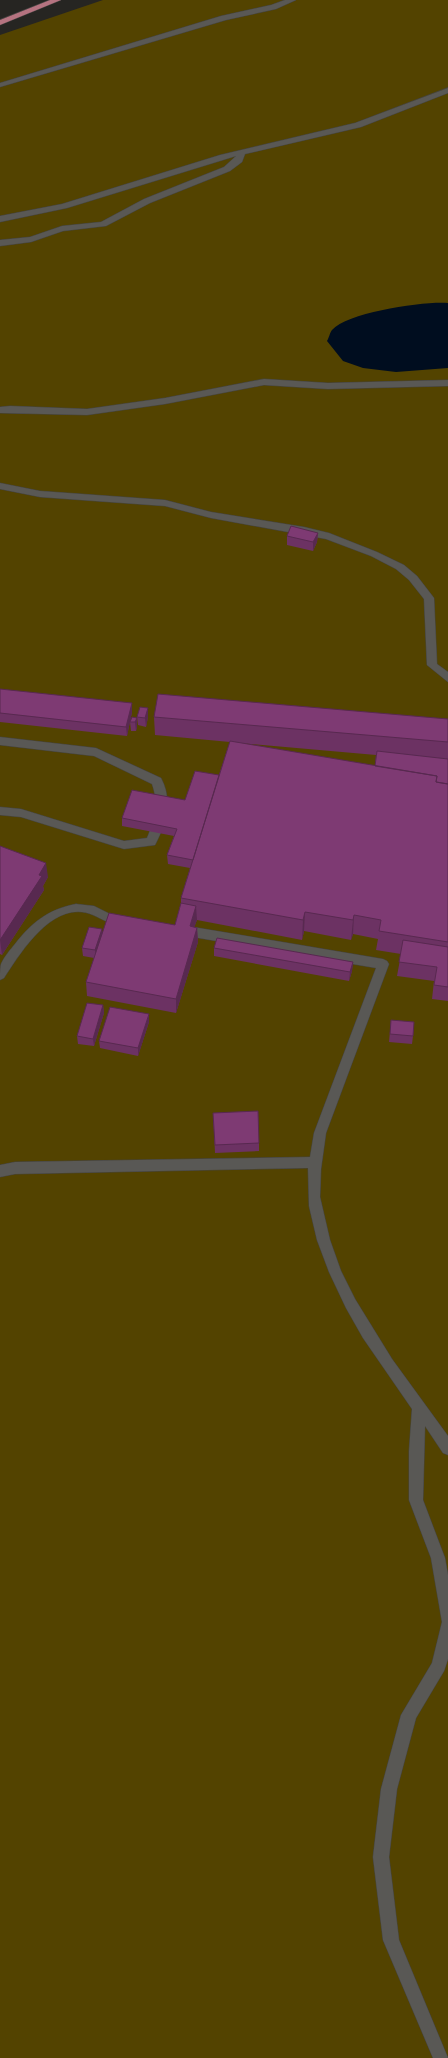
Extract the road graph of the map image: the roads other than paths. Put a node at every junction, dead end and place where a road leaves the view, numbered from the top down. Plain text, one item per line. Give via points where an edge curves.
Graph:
1 (56, 0) edge
2 (292, 0) edge
3 (0, 23) edge
4 (0, 85) edge
5 (448, 90) edge
6 (241, 153) junction
7 (0, 219) edge
8 (0, 243) edge
9 (448, 383) edge
10 (0, 410) edge
11 (0, 486) edge
12 (448, 678) edge
13 (0, 741) edge
14 (0, 811) edge
15 (139, 924) edge
16 (171, 929) edge
17 (0, 975) edge
18 (315, 1162) junction
19 (0, 1171) edge
20 (419, 1406) junction
21 (448, 1448) edge
22 (448, 1620) edge
23 (448, 1624) edge
24 (440, 2058) edge

1 - 3 main road
2 - 4 lane
5 - 6 lane via 358,125
6 - 7 lane via 64,206
6 - 8 lane via 240,160 227,169 147,201 104,224 62,229 31,239
9 - 10 lane via 328,386 264,382 165,401 87,412
11 - 12 lane via 48,495 165,502 211,515 323,535 374,554 400,567 429,598 432,665
13 - 14 lane via 96,752 157,781 163,798 161,818 151,842 124,844 21,813
15 - 17 lane via 108,918 93,910 72,908 48,916 21,942
16 - 18 lane via 383,964 320,1133
18 - 19 lane via 15,1168
18 - 20 lane via 315,1205 329,1259 355,1311 392,1372
20 - 21 lane
20 - 22 lane via 416,1500 438,1558
23 - 24 lane via 439,1666 409,1715 389,1789 381,1857 391,1940

